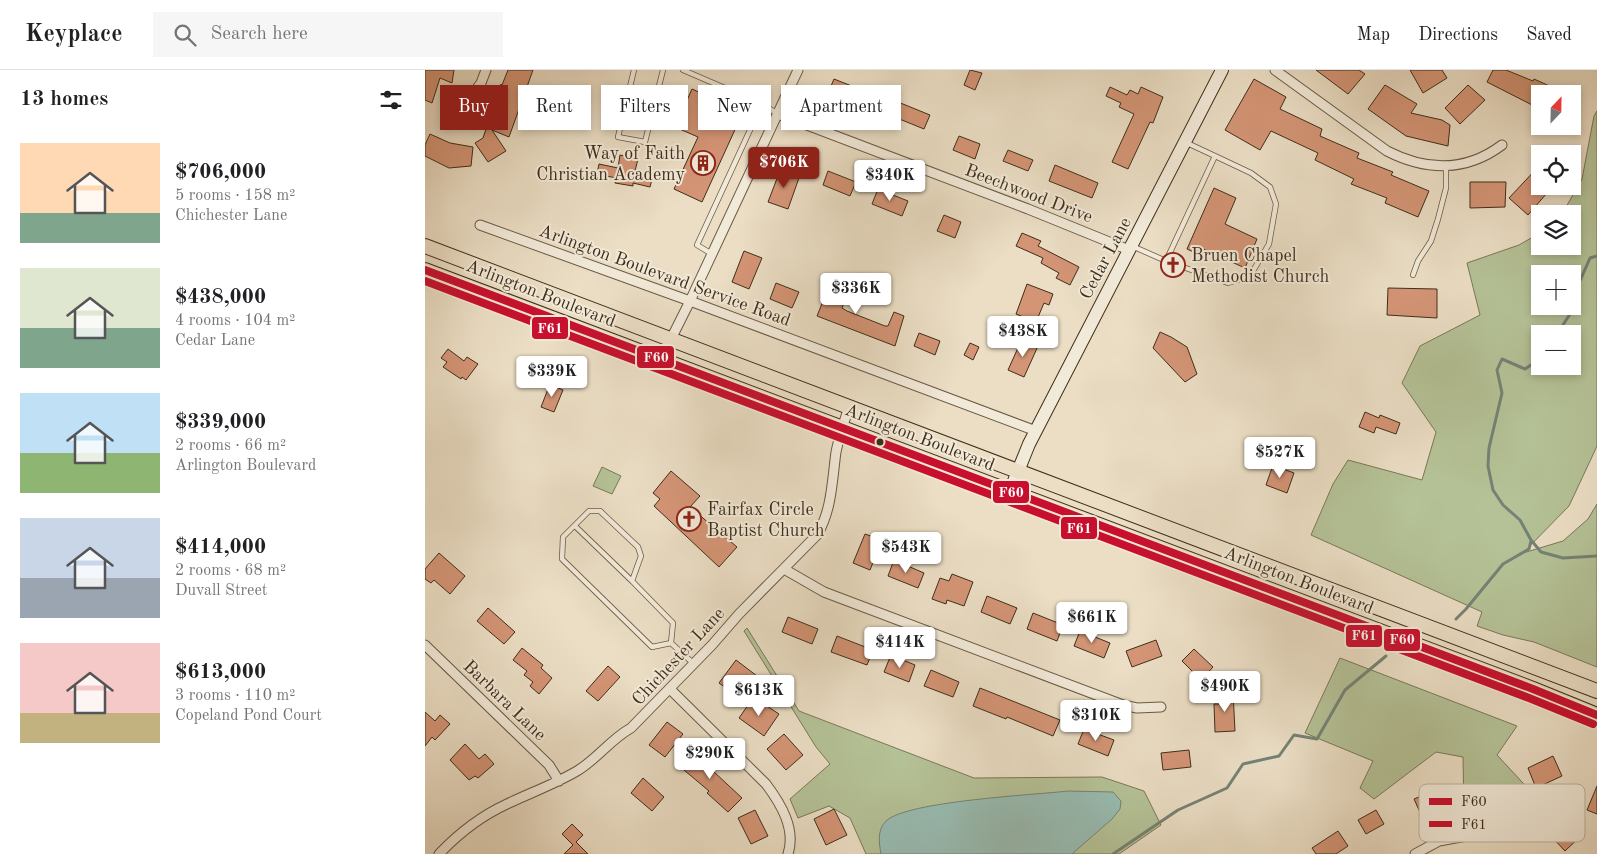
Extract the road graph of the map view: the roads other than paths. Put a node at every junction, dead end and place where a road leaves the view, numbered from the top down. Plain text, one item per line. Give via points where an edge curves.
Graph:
1 (486, 70) edge
2 (634, 70) edge
3 (663, 70) edge
4 (683, 70) edge
5 (798, 70) edge
6 (1222, 70) edge
7 (1275, 70) edge
8 (480, 85) edge
9 (718, 85) edge
10 (771, 110) edge
11 (777, 114) junction
12 (750, 130) edge
13 (1185, 142) junction
14 (1502, 145) dead end
15 (1215, 156) junction
16 (1446, 166) junction
17 (480, 225) dead end
18 (425, 246) edge
19 (1130, 247) junction
20 (712, 254) junction
21 (1166, 261) junction
22 (425, 270) edge
23 (1413, 275) dead end
24 (690, 301) junction
25 (671, 340) junction
26 (661, 359) junction
27 (849, 407) junction
28 (842, 427) junction
29 (1036, 430) junction
30 (1018, 471) junction
31 (1011, 491) junction
32 (575, 526) junction
33 (784, 569) junction
34 (632, 581) junction
35 (671, 643) junction
36 (425, 645) edge
37 (694, 664) junction
38 (670, 689) junction
39 (1597, 691) edge
40 (1161, 707) dead end
41 (1597, 715) edge
42 (559, 781) junction
43 (1439, 842) edge
44 (439, 854) edge
45 (788, 854) edge
46 (1415, 854) edge

1 - 8 street
2 - 3 lane via 618,137 645,142
4 - 9 lane
5 - 11 street
6 - 13 main road, Cedar Lane
7 - 16 street via 1387,152 1418,164
10 - 11 lane
11 - 19 street, Beechwood Drive
11 - 20 street
12 - 20 lane via 697,245
13 - 15 lane
13 - 19 main road, Cedar Lane
14 - 16 street via 1482,158
15 - 21 lane
15 - 21 lane via 1270,186 1275,204 1269,244 1250,276 1228,283
16 - 23 lane via 1446,188 1438,219 1431,241
17 - 24 street, Arlington Boulevard Service Road
18 - 25 main road, Arlington Boulevard
19 - 21 lane
19 - 29 main road, Cedar Lane
20 - 24 street
22 - 26 main road, Arlington Boulevard
24 - 25 street
24 - 29 street, Arlington Boulevard Service Road
25 - 26 street
25 - 27 main road, Arlington Boulevard
26 - 28 main road, Arlington Boulevard
27 - 28 street, Chichester Lane
27 - 30 main road, Arlington Boulevard
28 - 31 main road, Arlington Boulevard
28 - 33 street, Chichester Lane via 829,510 824,523 817,535
29 - 30 main road, Cedar Lane
30 - 31 main road, Cedar Lane
30 - 39 main road, Arlington Boulevard
31 - 41 main road, Arlington Boulevard
32 - 34 lane
32 - 34 lane via 589,511 600,511 639,547 641,556
32 - 35 lane via 563,537 562,559 652,647
33 - 37 street, Chichester Lane
33 - 40 street via 824,592 1123,705
34 - 35 lane via 673,623
35 - 37 lane
36 - 42 street, Barbara Lane via 549,765
37 - 38 street, Chichester Lane
38 - 42 street, Chichester Lane via 631,728 579,770
38 - 45 street via 776,797 789,828
42 - 44 street, Chichester Lane via 492,812 469,827
43 - 46 street

